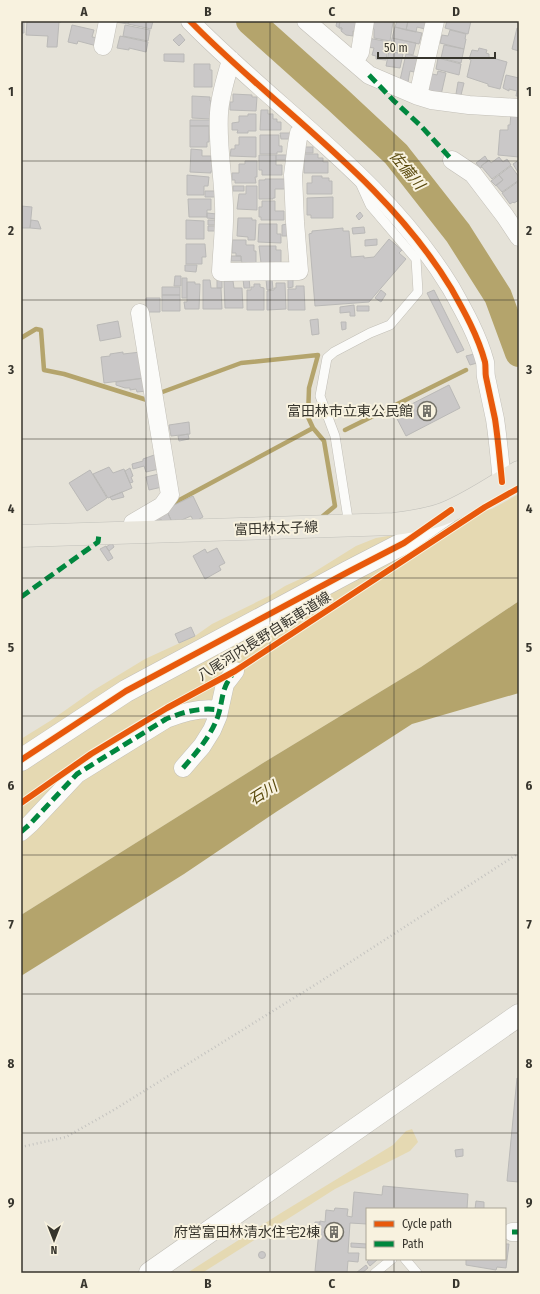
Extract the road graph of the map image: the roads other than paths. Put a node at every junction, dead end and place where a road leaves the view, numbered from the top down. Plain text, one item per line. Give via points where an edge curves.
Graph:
1 (108, 21) edge
2 (190, 21) edge
3 (306, 21) edge
4 (365, 21) edge
5 (434, 21) edge
6 (103, 46) dead end
7 (231, 60) junction
8 (354, 62) junction
9 (418, 96) junction
10 (519, 108) edge
11 (306, 127) junction
12 (452, 160) dead end
13 (355, 172) junction
14 (512, 213) edge
15 (519, 237) edge
16 (140, 313) dead end
17 (509, 477) edge
18 (451, 510) junction
19 (349, 525) junction
20 (132, 533) junction
21 (21, 536) edge
22 (235, 671) dead end
23 (219, 710) junction
24 (21, 760) edge
25 (183, 768) dead end
26 (21, 832) edge
27 (519, 1015) edge
28 (391, 1260) edge
29 (406, 1260) edge
30 (150, 1273) edge
31 (375, 1273) edge
32 (417, 1273) edge

1 - 6 street
2 - 7 street
3 - 8 street
4 - 8 street via 360,52
5 - 9 street
7 - 11 street
7 - 11 street via 219,114 224,204 221,272 300,271 294,175 297,144 300,133
8 - 9 street via 369,75
9 - 10 street via 469,105
11 - 13 street
12 - 14 street via 473,174
13 - 17 street via 400,218 426,251 471,323 485,363
13 - 19 lane via 370,205 416,259 418,292 390,325 370,333 327,358 320,396 335,436
14 - 15 street
16 - 20 street via 170,495 162,506 133,524
17 - 18 main road, 富田林太子線
18 - 19 main road, 富田林太子線 via 412,522
18 - 24 street via 404,543 126,691
19 - 20 main road, 富田林太子線
20 - 21 main road, 富田林太子線
22 - 23 street via 226,684
23 - 25 street via 212,730
23 - 26 street via 209,708 179,714 77,774
27 - 30 street
28 - 31 lane
29 - 32 lane

